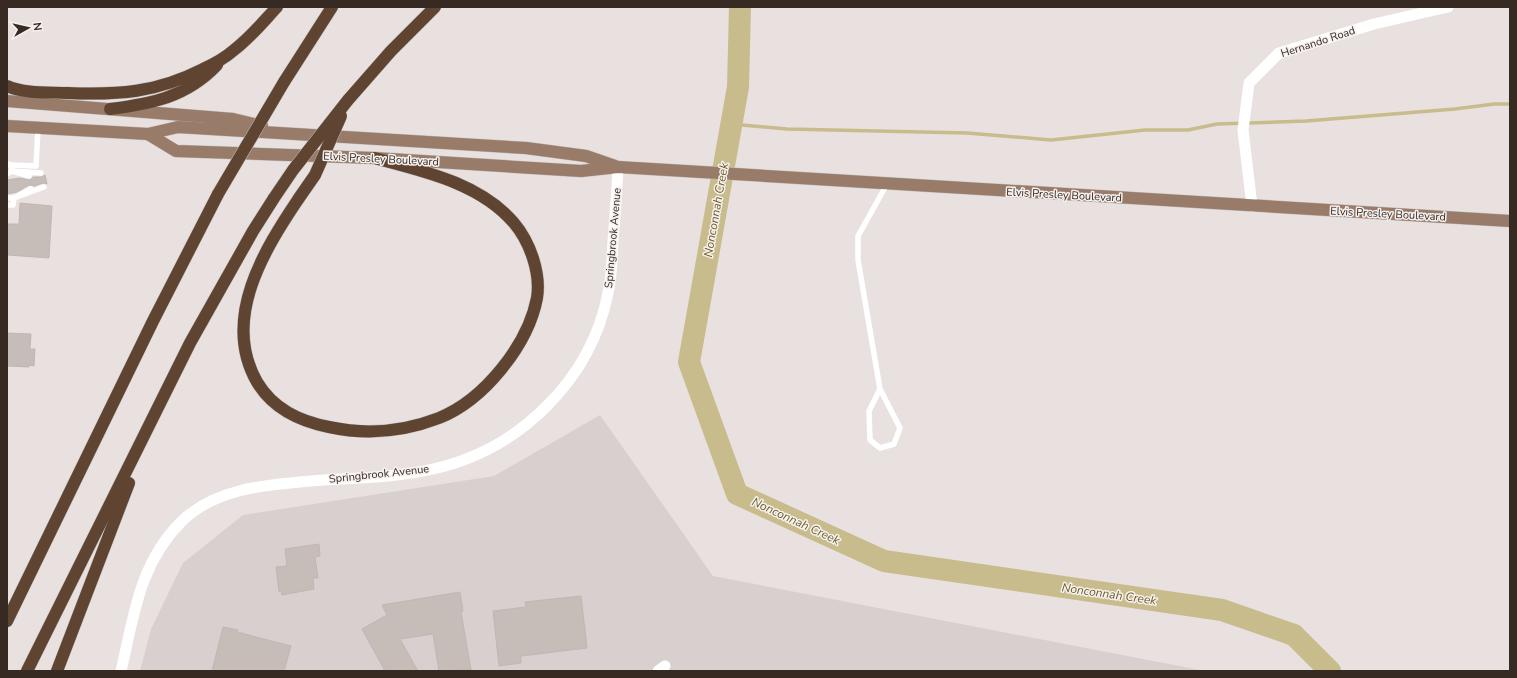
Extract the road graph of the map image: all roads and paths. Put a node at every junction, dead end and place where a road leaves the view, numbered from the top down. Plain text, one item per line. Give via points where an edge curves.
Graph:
1 (277, 7) edge
2 (332, 7) edge
3 (435, 7) edge
4 (1448, 7) edge
5 (223, 59) junction
6 (7, 86) edge
7 (348, 100) junction
8 (7, 101) edge
9 (110, 109) junction
10 (7, 126) edge
11 (38, 128) junction
12 (286, 133) junction
13 (148, 134) junction
14 (374, 158) junction
15 (618, 167) junction
16 (9, 170) edge
17 (41, 173) dead end
18 (29, 176) dead end
19 (14, 179) dead end
20 (887, 184) junction
21 (44, 187) dead end
22 (31, 189) dead end
23 (17, 192) dead end
24 (7, 197) edge
25 (14, 198) junction
26 (7, 205) edge
27 (1252, 206) junction
28 (1510, 221) edge
29 (880, 389) junction
30 (156, 410) junction
31 (7, 621) edge
32 (27, 671) edge
33 (57, 671) edge
34 (121, 671) edge

1 - 5 highway
2 - 31 highway, bridge via 218,194
3 - 7 highway via 391,51
4 - 27 street, Hernando Road via 1279,53 1249,83 1243,130
5 - 6 highway via 169,84 124,94 30,91
5 - 9 highway via 205,78 179,93 146,104
7 - 14 highway, bridge via 314,175 268,246 254,276 246,306 244,331 252,371 268,397 300,419 346,431 371,432 416,426 441,417 458,407 498,374 523,335 536,302 535,267 525,240 502,212 486,200 452,182
7 - 30 highway, bridge via 293,170 253,231 190,343
8 - 9 main road
9 - 12 main road via 233,119
10 - 11 main road, Elvis Presley Boulevard
11 - 13 main road, Elvis Presley Boulevard
11 - 16 lane via 36,166
12 - 13 main road, Elvis Presley Boulevard via 178,127
12 - 15 main road, Elvis Presley Boulevard via 526,148 586,156
13 - 14 main road, Elvis Presley Boulevard via 176,151
14 - 15 main road, Elvis Presley Boulevard via 582,171
15 - 20 main road, Elvis Presley Boulevard
15 - 34 street, Springbrook Avenue via 611,276 603,312 590,346 577,369 552,401 513,434 489,449 460,462 404,473 255,488 203,505 174,530 148,568 138,598
16 - 17 lane
16 - 18 lane
16 - 19 lane
20 - 27 main road, Elvis Presley Boulevard
20 - 29 lane via 858,236 858,260
21 - 25 lane
22 - 25 lane
23 - 25 lane
24 - 25 lane
25 - 26 lane via 13,205
27 - 28 main road, Elvis Presley Boulevard
29 - 29 lane via 869,412 870,440 880,448 894,444 900,428
30 - 32 highway
30 - 33 highway

